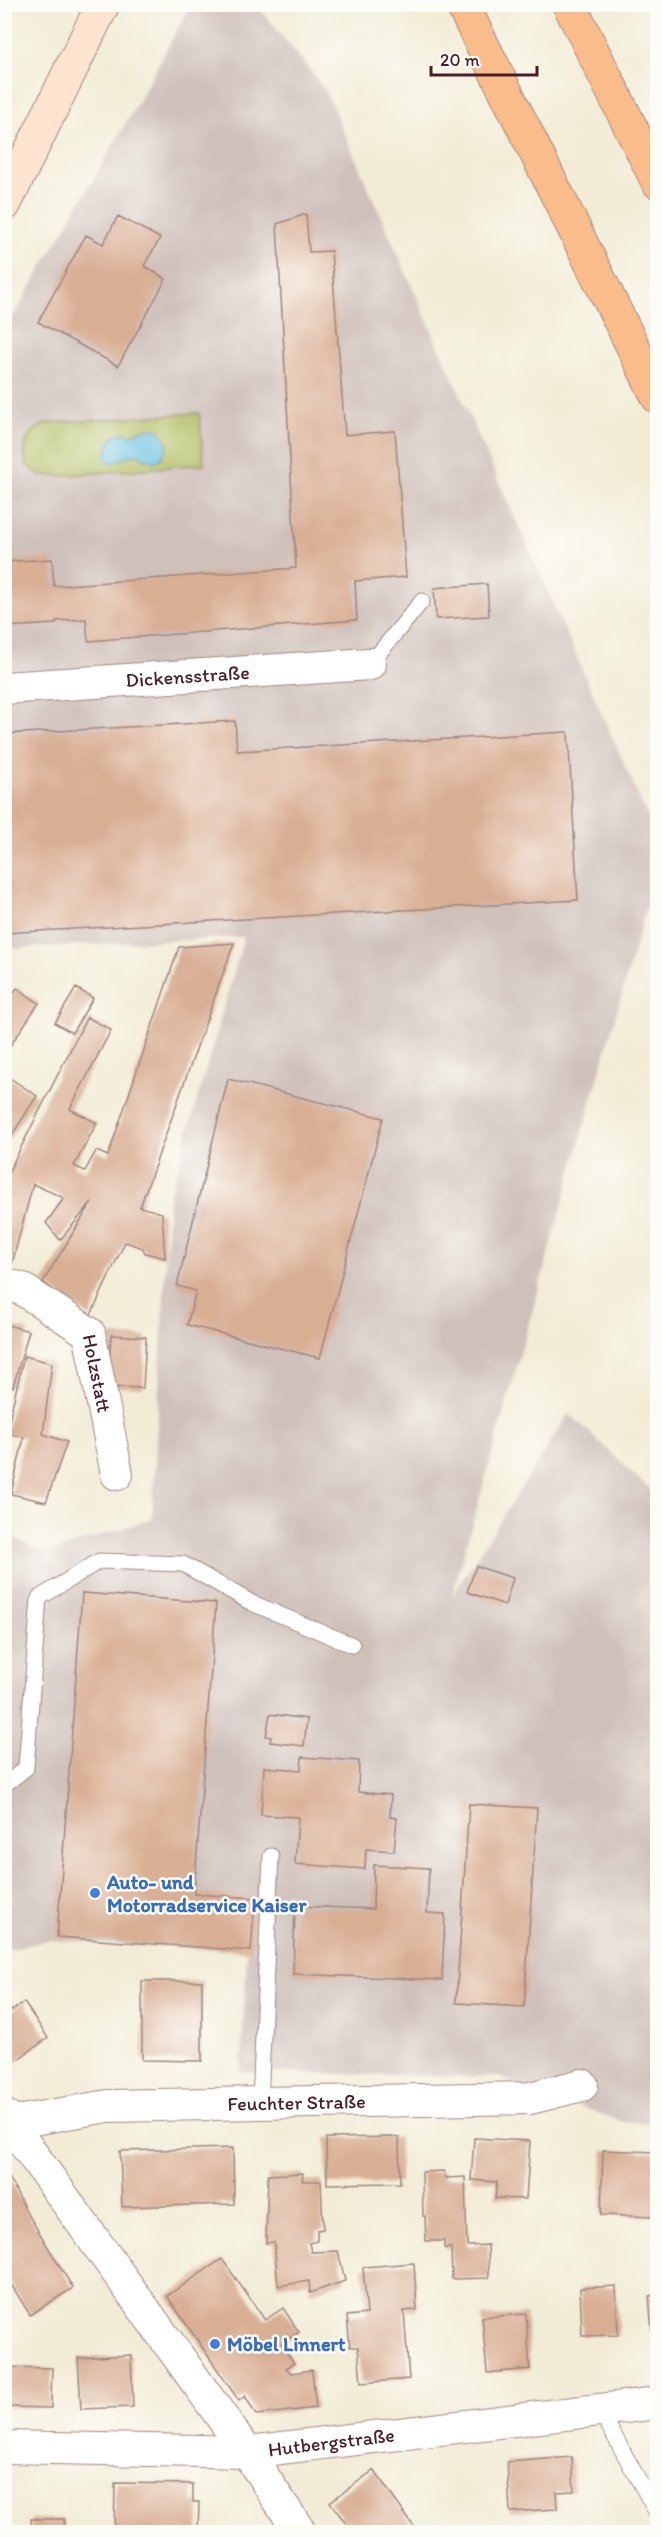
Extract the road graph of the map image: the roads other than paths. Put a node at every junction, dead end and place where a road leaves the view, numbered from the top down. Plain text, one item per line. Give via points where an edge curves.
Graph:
1 (103, 4) edge
2 (462, 4) edge
3 (569, 4) edge
4 (657, 183) edge
5 (4, 204) edge
6 (657, 397) edge
7 (422, 601) dead end
8 (370, 664) joint
9 (4, 688) edge
10 (4, 1284) edge
11 (117, 1474) dead end
12 (352, 1645) dead end
13 (4, 1785) edge
14 (271, 1856) dead end
15 (582, 2085) dead end
16 (260, 2102) junction
17 (7, 2119) edge
18 (657, 2403) edge
19 (600, 2410) junction
20 (4, 2447) edge
21 (248, 2452) junction
22 (657, 2515) edge
23 (300, 2532) edge

1 - 5 main road
2 - 6 highway
3 - 4 highway
7 - 8 lane
8 - 9 street, Dickensstraße
10 - 11 street, Holzstatt via 22,1289 89,1333
12 - 13 lane via 252,1603 183,1564 99,1561 39,1598 26,1768
14 - 16 lane
15 - 16 street, Feuchter Straße via 530,2098
16 - 17 street, Feuchter Straße via 108,2106
17 - 21 street, Feuchter Straße
18 - 19 street, Hutbergstraße
19 - 21 street, Hutbergstraße
19 - 22 lane
20 - 21 street, Hutbergstraße
21 - 23 street, Feuchter Straße

